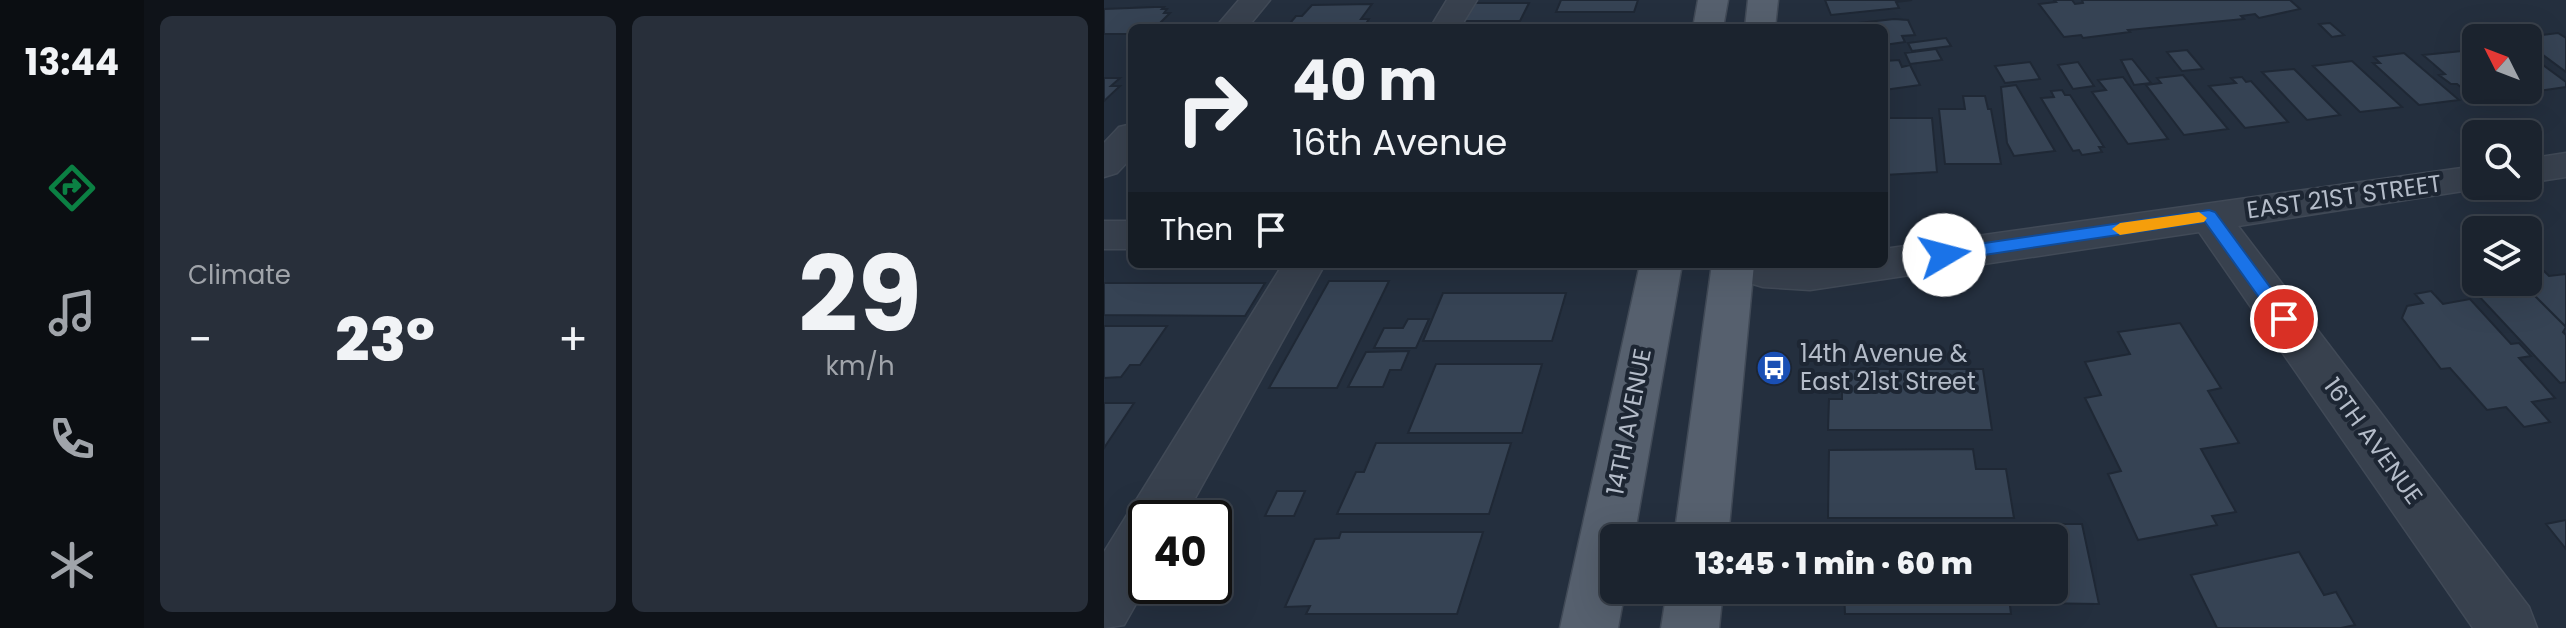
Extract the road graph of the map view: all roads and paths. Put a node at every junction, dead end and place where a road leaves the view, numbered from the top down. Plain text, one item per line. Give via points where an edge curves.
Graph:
1 (1255, 0) edge
2 (1462, 0) edge
3 (1713, 0) edge
4 (1763, 0) edge
5 (1234, 24) edge
6 (1447, 24) edge
7 (1709, 24) edge
8 (1760, 24) edge
9 (1128, 139) edge
10 (1104, 165) edge
11 (2566, 165) edge
12 (2542, 169) edge
13 (2462, 180) edge
14 (2209, 216) junction
15 (1104, 235) edge
16 (1128, 235) edge
17 (1888, 263) edge
18 (1302, 268) edge
19 (1660, 268) edge
20 (1735, 268) edge
21 (1750, 268) edge
22 (1857, 268) edge
23 (1166, 500) edge
24 (1703, 524) edge
25 (1128, 564) edge
26 (1693, 604) edge
27 (1104, 605) edge
28 (1589, 628) edge
29 (1690, 628) edge
30 (2508, 628) edge

1 - 5 street
2 - 6 street
3 - 7 main road
4 - 8 main road
9 - 10 street
11 - 12 street
13 - 14 street, EAST 21ST STREET
14 - 17 street, EAST 21ST STREET
14 - 30 street, 16TH AVENUE
15 - 16 street
18 - 23 street
19 - 28 main road, 14TH AVENUE
20 - 24 main road
21 - 22 street, EAST 21ST STREET via 1810,275
25 - 27 street
26 - 29 main road

